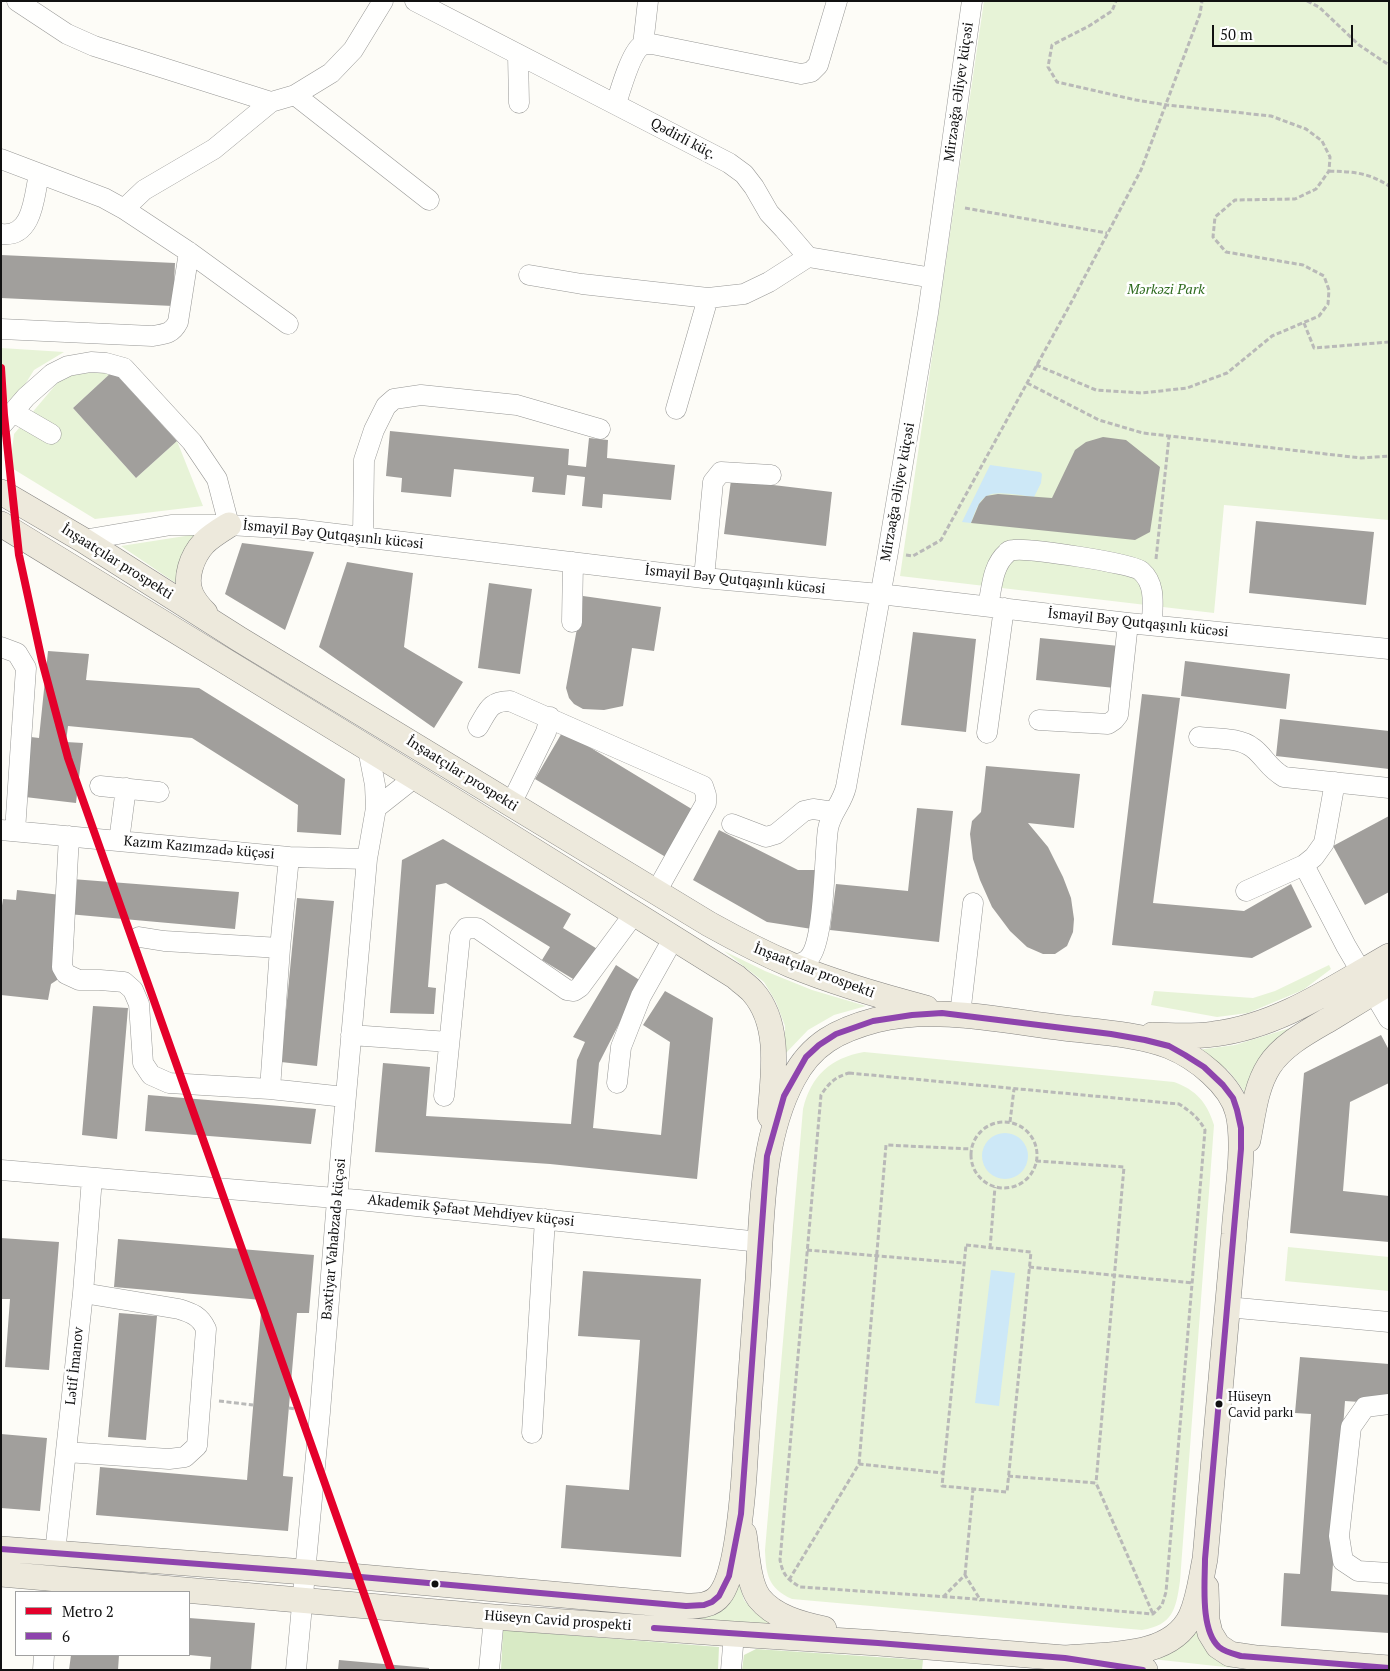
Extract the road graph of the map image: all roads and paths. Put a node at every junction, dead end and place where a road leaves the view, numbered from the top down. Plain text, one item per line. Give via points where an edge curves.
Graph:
1 (17, 1) edge
2 (383, 1) edge
3 (415, 1) edge
4 (648, 1) edge
5 (837, 1) edge
6 (972, 1) edge
7 (1116, 1) edge
8 (1202, 1) edge
9 (1307, 1) edge
10 (643, 45) junction
11 (518, 56) junction
12 (1389, 65) edge
13 (294, 95) junction
14 (271, 102) junction
15 (519, 103) dead end
16 (616, 104) junction
17 (1167, 105) junction
18 (1, 159) edge
19 (1329, 171) junction
20 (40, 174) junction
21 (1389, 186) edge
22 (429, 200) dead end
23 (965, 208) dead end
24 (124, 209) junction
25 (1, 234) edge
26 (1108, 234) junction
27 (189, 252) junction
28 (808, 257) junction
29 (529, 275) dead end
30 (933, 278) junction
31 (708, 298) junction
32 (1304, 323) junction
33 (288, 324) dead end
34 (1, 329) edge
35 (1389, 342) edge
36 (1036, 365) junction
37 (1027, 382) junction
38 (676, 408) dead end
39 (7, 419) edge
40 (600, 429) dead end
41 (51, 434) dead end
42 (1169, 437) junction
43 (1389, 456) edge
44 (772, 475) dead end
45 (1, 492) edge
46 (1, 524) edge
47 (230, 525) junction
48 (363, 536) junction
49 (83, 540) junction
50 (913, 556) dead end
51 (573, 562) junction
52 (1140, 570) junction
53 (704, 578) junction
54 (880, 594) junction
55 (996, 607) junction
56 (211, 621) junction
57 (572, 622) dead end
58 (1128, 623) junction
59 (1152, 625) junction
60 (1, 647) edge
61 (1389, 649) edge
62 (550, 717) junction
63 (1039, 720) dead end
64 (478, 727) dead end
65 (987, 733) dead end
66 (1199, 737) dead end
67 (368, 749) junction
68 (414, 778) junction
69 (1335, 782) junction
70 (100, 786) dead end
71 (126, 788) junction
72 (1389, 788) edge
73 (159, 792) dead end
74 (511, 804) junction
75 (376, 808) junction
76 (834, 812) junction
77 (732, 824) dead end
78 (8, 831) edge
79 (69, 836) junction
80 (119, 841) junction
81 (289, 857) junction
82 (367, 859) junction
83 (1304, 865) junction
84 (1246, 891) dead end
85 (656, 892) junction
86 (973, 903) dead end
87 (634, 914) junction
88 (139, 937) dead end
89 (673, 939) junction
90 (280, 948) junction
91 (1389, 956) edge
92 (792, 965) junction
93 (1374, 983) edge
94 (951, 1014) junction
95 (1389, 1019) edge
96 (1110, 1034) junction
97 (351, 1035) junction
98 (449, 1042) junction
99 (617, 1083) dead end
100 (1014, 1089) junction
101 (270, 1090) junction
102 (444, 1096) dead end
103 (346, 1098) junction
104 (1010, 1122) junction
105 (971, 1149) junction
106 (767, 1156) junction
107 (1036, 1161) junction
108 (1, 1170) edge
109 (92, 1178) junction
110 (995, 1187) junction
111 (337, 1198) junction
112 (545, 1219) junction
113 (1234, 1222) junction
114 (760, 1242) junction
115 (990, 1248) junction
116 (807, 1250) junction
117 (876, 1256) junction
118 (964, 1263) junction
119 (1029, 1267) junction
120 (1114, 1275) junction
121 (1193, 1283) junction
122 (83, 1294) junction
123 (1228, 1307) junction
124 (1389, 1322) edge
125 (201, 1399) junction
126 (1389, 1404) edge
127 (253, 1405) dead end
128 (532, 1433) dead end
129 (66, 1452) junction
130 (859, 1464) junction
131 (943, 1473) junction
132 (1008, 1476) junction
133 (1096, 1483) junction
134 (973, 1489) junction
135 (741, 1514) junction
136 (1, 1549) edge
137 (55, 1553) junction
138 (1205, 1559) junction
139 (1386, 1568) edge
140 (305, 1572) junction
141 (1, 1574) edge
142 (965, 1575) junction
143 (789, 1580) junction
144 (51, 1585) edge
145 (151, 1591) edge
146 (190, 1593) edge
147 (942, 1597) junction
148 (302, 1600) junction
149 (982, 1601) junction
150 (1153, 1614) junction
151 (494, 1616) junction
152 (734, 1634) junction
153 (878, 1643) junction
154 (44, 1656) edge
155 (1066, 1658) junction
156 (1389, 1668) edge
157 (43, 1670) edge
158 (296, 1670) edge
159 (489, 1670) edge
160 (731, 1670) edge
161 (1145, 1670) edge

1 - 14 street via 67,34 94,46
2 - 13 street via 353,50 331,73
3 - 11 street, Qədirli küç.
4 - 10 street
5 - 10 street via 818,64 811,72 801,74 652,44
6 - 30 street, Mirzəağa Əliyev küçəsi
7 - 17 path via 1112,11 1052,45 1048,67 1057,82
8 - 17 path
9 - 12 path via 1319,7 1359,45
10 - 16 street via 637,50
11 - 15 street
11 - 16 street, Qədirli küç.
13 - 14 street
13 - 22 street
14 - 24 street via 214,149 144,190
16 - 28 street, Qədirli küç. via 744,174 768,213
17 - 19 path via 1271,116 1306,129 1322,141 1330,157
17 - 26 path via 1141,170
18 - 20 street
19 - 21 path via 1356,172 1377,178
19 - 32 path via 1316,189 1295,199 1235,200 1215,217 1213,237 1226,252 1303,264 1324,276 1329,290 1328,304 1319,316
20 - 24 street
20 - 25 street via 29,220 22,230 11,235
23 - 26 path
24 - 27 street
26 - 36 path
27 - 33 street
27 - 34 street via 178,322 169,334 152,336
28 - 30 street
28 - 31 street via 744,294
29 - 31 street
30 - 54 street, Mirzəağa Əliyev küçəsi
31 - 38 street
32 - 35 path via 1314,348
32 - 36 path via 1272,336 1227,373 1187,388 1142,393 1096,390
36 - 37 path
37 - 42 path via 1099,420
37 - 50 path via 941,540
39 - 41 street
39 - 47 street via 52,374 68,366 91,362 124,368 192,442 217,479
40 - 48 street via 517,405 421,395 394,399 386,406 374,430 364,460
42 - 43 path via 1361,458
42 - 52 path via 1156,562
44 - 53 street via 720,472 714,482
45 - 49 main road, İnşaatçılar prospekti
46 - 67 main road, İnşaatçılar prospekti
47 - 48 street, İsmayil Bəy Qutqaşınlı kücəsi
47 - 49 street, İsmayil Bəy Qutqaşınlı kücəsi via 171,525
47 - 56 main road via 202,545 190,569 188,583 191,595
48 - 51 street, İsmayil Bəy Qutqaşınlı kücəsi
49 - 56 main road, İnşaatçılar prospekti
51 - 53 street, İsmayil Bəy Qutqaşınlı kücəsi
51 - 57 street
52 - 55 street via 1115,562 1013,550 994,571
52 - 59 street via 1153,589
53 - 54 street, İsmayil Bəy Qutqaşınlı kücəsi
54 - 55 street, İsmayil Bəy Qutqaşınlı kücəsi
54 - 76 street, Mirzəağa Əliyev küçəsi via 846,787
55 - 58 street, İsmayil Bəy Qutqaşınlı kücəsi
55 - 65 street
56 - 74 main road, İnşaatçılar prospekti
58 - 59 street, İsmayil Bəy Qutqaşınlı kücəsi
58 - 63 street via 1118,715 1114,720 1108,724
59 - 61 street, İsmayil Bəy Qutqaşınlı kücəsi
60 - 78 street via 17,653 26,668
62 - 64 street via 510,701 499,701 492,705
62 - 74 street
62 - 85 street via 703,786 706,803
66 - 69 street via 1241,741 1284,777
67 - 68 main road, İnşaatçılar prospekti
67 - 75 street, Bəxtiyar Vahabzadə küçəsi
68 - 75 street
68 - 87 main road, İnşaatçılar prospekti
69 - 72 street
69 - 83 street via 1324,843
70 - 71 street
71 - 73 street
71 - 80 street
74 - 85 main road, İnşaatçılar prospekti
75 - 82 street, Bəxtiyar Vahabzadə küçəsi
76 - 77 street via 804,811 776,834 766,837
76 - 92 street, Mirzəağa Əliyev küçəsi via 828,830 819,934 810,957
78 - 79 street, Kazım Kazımzadə küçəsi
79 - 80 street, Kazım Kazımzadə küçəsi
79 - 101 street via 62,967 66,974 79,980 124,982 133,990 139,1004 143,1064 151,1074 169,1083
80 - 81 street, Kazım Kazımzadə küçəsi
81 - 82 street, Kazım Kazımzadə küçəsi
81 - 90 street
82 - 97 street, Bəxtiyar Vahabzadə küçəsi
83 - 84 street
83 - 93 street
85 - 92 main road, İnşaatçılar prospekti via 740,941
86 - 94 street
87 - 89 main road, İnşaatçılar prospekti
87 - 98 street via 574,991 567,990 478,928 466,928 460,936
88 - 90 street
89 - 99 street via 641,996 621,1047
89 - 106 main road, İnşaatçılar prospekti via 736,977 752,991 768,1020 773,1058
90 - 101 street
91 - 93 main road
92 - 94 main road, İnşaatçılar prospekti via 852,987
93 - 95 street
93 - 96 main road via 1254,1026 1215,1034
93 - 113 main road via 1287,1047 1269,1066 1253,1112
94 - 96 main road
94 - 106 main road via 873,1021 836,1034 819,1045 806,1057 784,1096
96 - 113 main road via 1169,1046 1204,1067 1233,1098 1241,1128
97 - 98 street
97 - 103 street, Bəxtiyar Vahabzadə küçəsi
98 - 102 street
100 - 104 path
100 - 116 path via 849,1073 837,1076 821,1095
100 - 121 path via 1180,1104 1200,1120 1205,1130
101 - 103 street
103 - 111 street, Bəxtiyar Vahabzadə küçəsi
104 - 105 path via 986,1128 975,1139
104 - 107 path via 1024,1129 1034,1141
105 - 110 path via 974,1169 980,1178
105 - 117 path via 886,1145
106 - 114 main road
107 - 110 path via 1030,1175 1018,1185
107 - 120 path via 1124,1167
108 - 109 street, Akademik Şəfaət Mehdiyev küçəsi
109 - 111 street, Akademik Şəfaət Mehdiyev küçəsi
109 - 122 street, Lətif İmanov
110 - 115 path
111 - 112 street, Akademik Şəfaət Mehdiyev küçəsi
111 - 140 street, Bəxtiyar Vahabzadə küçəsi
112 - 114 street, Akademik Şəfaət Mehdiyev küçəsi
112 - 128 street
113 - 123 main road
114 - 135 main road
115 - 118 path via 966,1245
115 - 119 path via 1031,1252
116 - 117 path
116 - 143 path via 780,1560
117 - 118 path
117 - 130 path
118 - 131 path
119 - 120 path
119 - 132 path
120 - 121 path
120 - 133 path
121 - 150 path via 1166,1592 1162,1605
122 - 125 street via 179,1309 202,1320 206,1329
122 - 129 street, Lətif İmanov
123 - 124 street
123 - 138 main road
125 - 127 path
125 - 129 street via 197,1446 185,1457 169,1459
126 - 139 street via 1365,1407 1351,1426 1338,1536 1343,1561 1358,1571
129 - 137 street, Lətif İmanov
130 - 131 path
130 - 143 path
131 - 134 path via 942,1486
132 - 133 path
132 - 134 path via 1007,1492
133 - 150 path
134 - 142 path
135 - 140 main road, Hüseyn Cavid prospekti via 729,1576 719,1596 704,1605 651,1604
135 - 153 main road via 750,1577 758,1597 790,1620
136 - 137 main road, Hüseyn Cavid prospekti
137 - 140 main road, Hüseyn Cavid prospekti
138 - 155 main road via 1190,1617 1170,1640 1133,1652
138 - 156 main road via 1210,1633 1218,1646 1230,1654
140 - 148 street, Bəxtiyar Vahabzadə küçəsi
141 - 144 main road, Hüseyn Cavid prospekti
142 - 147 path
142 - 149 path
143 - 147 path via 800,1587
144 - 145 main road, Hüseyn Cavid prospekti
146 - 148 main road, Hüseyn Cavid prospekti
147 - 149 path
148 - 151 main road, Hüseyn Cavid prospekti
148 - 158 street, Bəxtiyar Vahabzadə küçəsi
149 - 150 path
151 - 152 main road, Hüseyn Cavid prospekti
151 - 159 street
152 - 153 main road, Hüseyn Cavid prospekti
152 - 160 street
153 - 155 main road, Hüseyn Cavid prospekti
154 - 157 street
155 - 161 main road, Hüseyn Cavid prospekti

